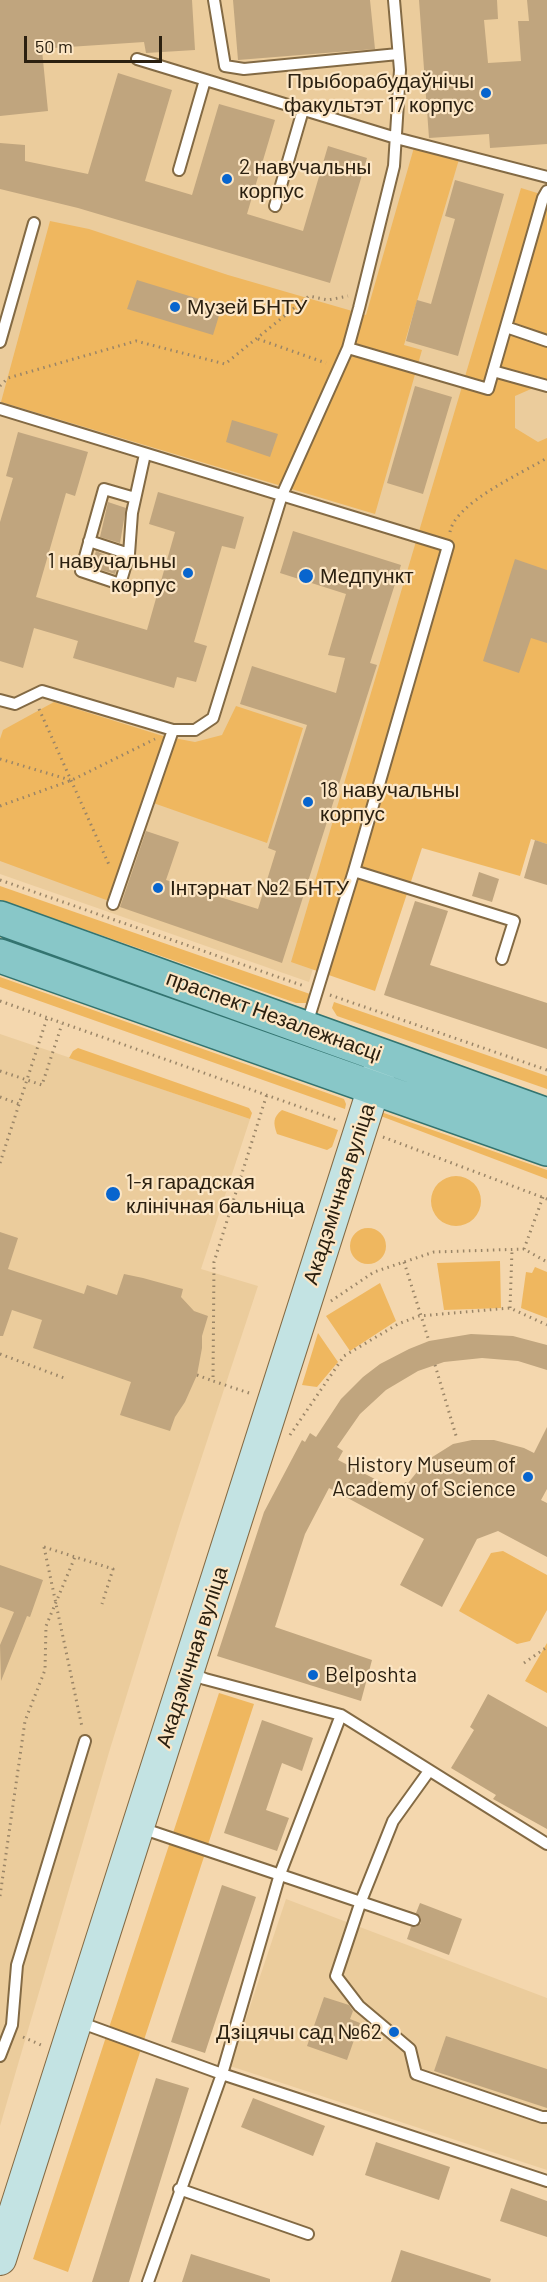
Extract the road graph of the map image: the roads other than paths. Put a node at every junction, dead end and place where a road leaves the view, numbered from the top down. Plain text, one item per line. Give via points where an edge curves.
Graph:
1 (213, 0) edge
2 (394, 0) edge
3 (398, 54) junction
4 (137, 59) dead end
5 (205, 80) junction
6 (303, 110) junction
7 (396, 138) junction
8 (179, 170) dead end
9 (547, 177) edge
10 (547, 191) edge
11 (275, 206) dead end
12 (34, 223) dead end
13 (506, 327) junction
14 (547, 341) edge
15 (0, 342) edge
16 (348, 348) junction
17 (493, 371) junction
18 (547, 386) edge
19 (0, 409) edge
20 (145, 454) junction
21 (282, 495) junction
22 (135, 498) junction
23 (89, 541) junction
24 (129, 554) junction
25 (0, 700) edge
26 (173, 730) junction
27 (354, 871) junction
28 (113, 904) road end
29 (0, 918) edge
30 (0, 956) edge
31 (502, 959) dead end
32 (306, 1027) junction
33 (384, 1056) junction
34 (373, 1088) junction
35 (547, 1114) edge
36 (547, 1149) edge
37 (187, 1672) junction
38 (341, 1715) junction
39 (85, 1741) road end
40 (429, 1771) junction
41 (138, 1827) junction
42 (547, 1844) edge
43 (280, 1874) junction
44 (361, 1901) junction
45 (414, 1920) dead end
46 (76, 2021) junction
47 (0, 2056) edge
48 (222, 2074) junction
49 (547, 2117) edge
50 (547, 2181) edge
51 (179, 2189) junction
52 (309, 2234) dead end
53 (0, 2259) edge
54 (148, 2282) edge

1 - 3 lane via 225,66 244,69
2 - 3 lane
3 - 7 lane
4 - 5 lane
5 - 6 lane
5 - 8 lane
6 - 7 lane
6 - 11 lane
7 - 9 lane
7 - 16 lane via 394,165
10 - 13 lane
12 - 15 lane
13 - 14 lane
13 - 17 lane
16 - 17 lane via 488,389
16 - 21 lane
17 - 18 lane
19 - 20 lane
20 - 21 lane
20 - 22 lane
21 - 26 lane via 213,718 195,730
21 - 27 lane via 448,546
22 - 23 lane via 104,489
22 - 24 lane
23 - 24 lane
23 - 24 lane via 81,572 120,584
25 - 26 lane via 15,704 42,691
26 - 28 lane
27 - 31 lane via 514,921
27 - 32 lane
29 - 32 main road, праспект Незалежнасці
30 - 34 main road, праспект Незалежнасці
32 - 33 main road, праспект Незалежнасці
33 - 34 street, Акадэмічная вуліца
33 - 35 main road, праспект Незалежнасці
34 - 36 main road, праспект Незалежнасці
34 - 37 street, Акадэмічная вуліца
37 - 38 lane
37 - 41 street, Акадэмічная вуліца
38 - 40 lane
38 - 43 lane
39 - 47 lane via 17,1965 12,2025
40 - 42 lane
40 - 44 lane via 393,1821
41 - 43 lane
41 - 46 street, Акадэмічная вуліца
43 - 44 lane
43 - 48 lane
44 - 45 lane
44 - 49 lane via 336,1976 359,2006 410,2049 416,2074
46 - 48 lane
46 - 53 street, Акадэмічная вуліца
48 - 50 lane
48 - 51 lane
51 - 52 lane
51 - 54 lane

